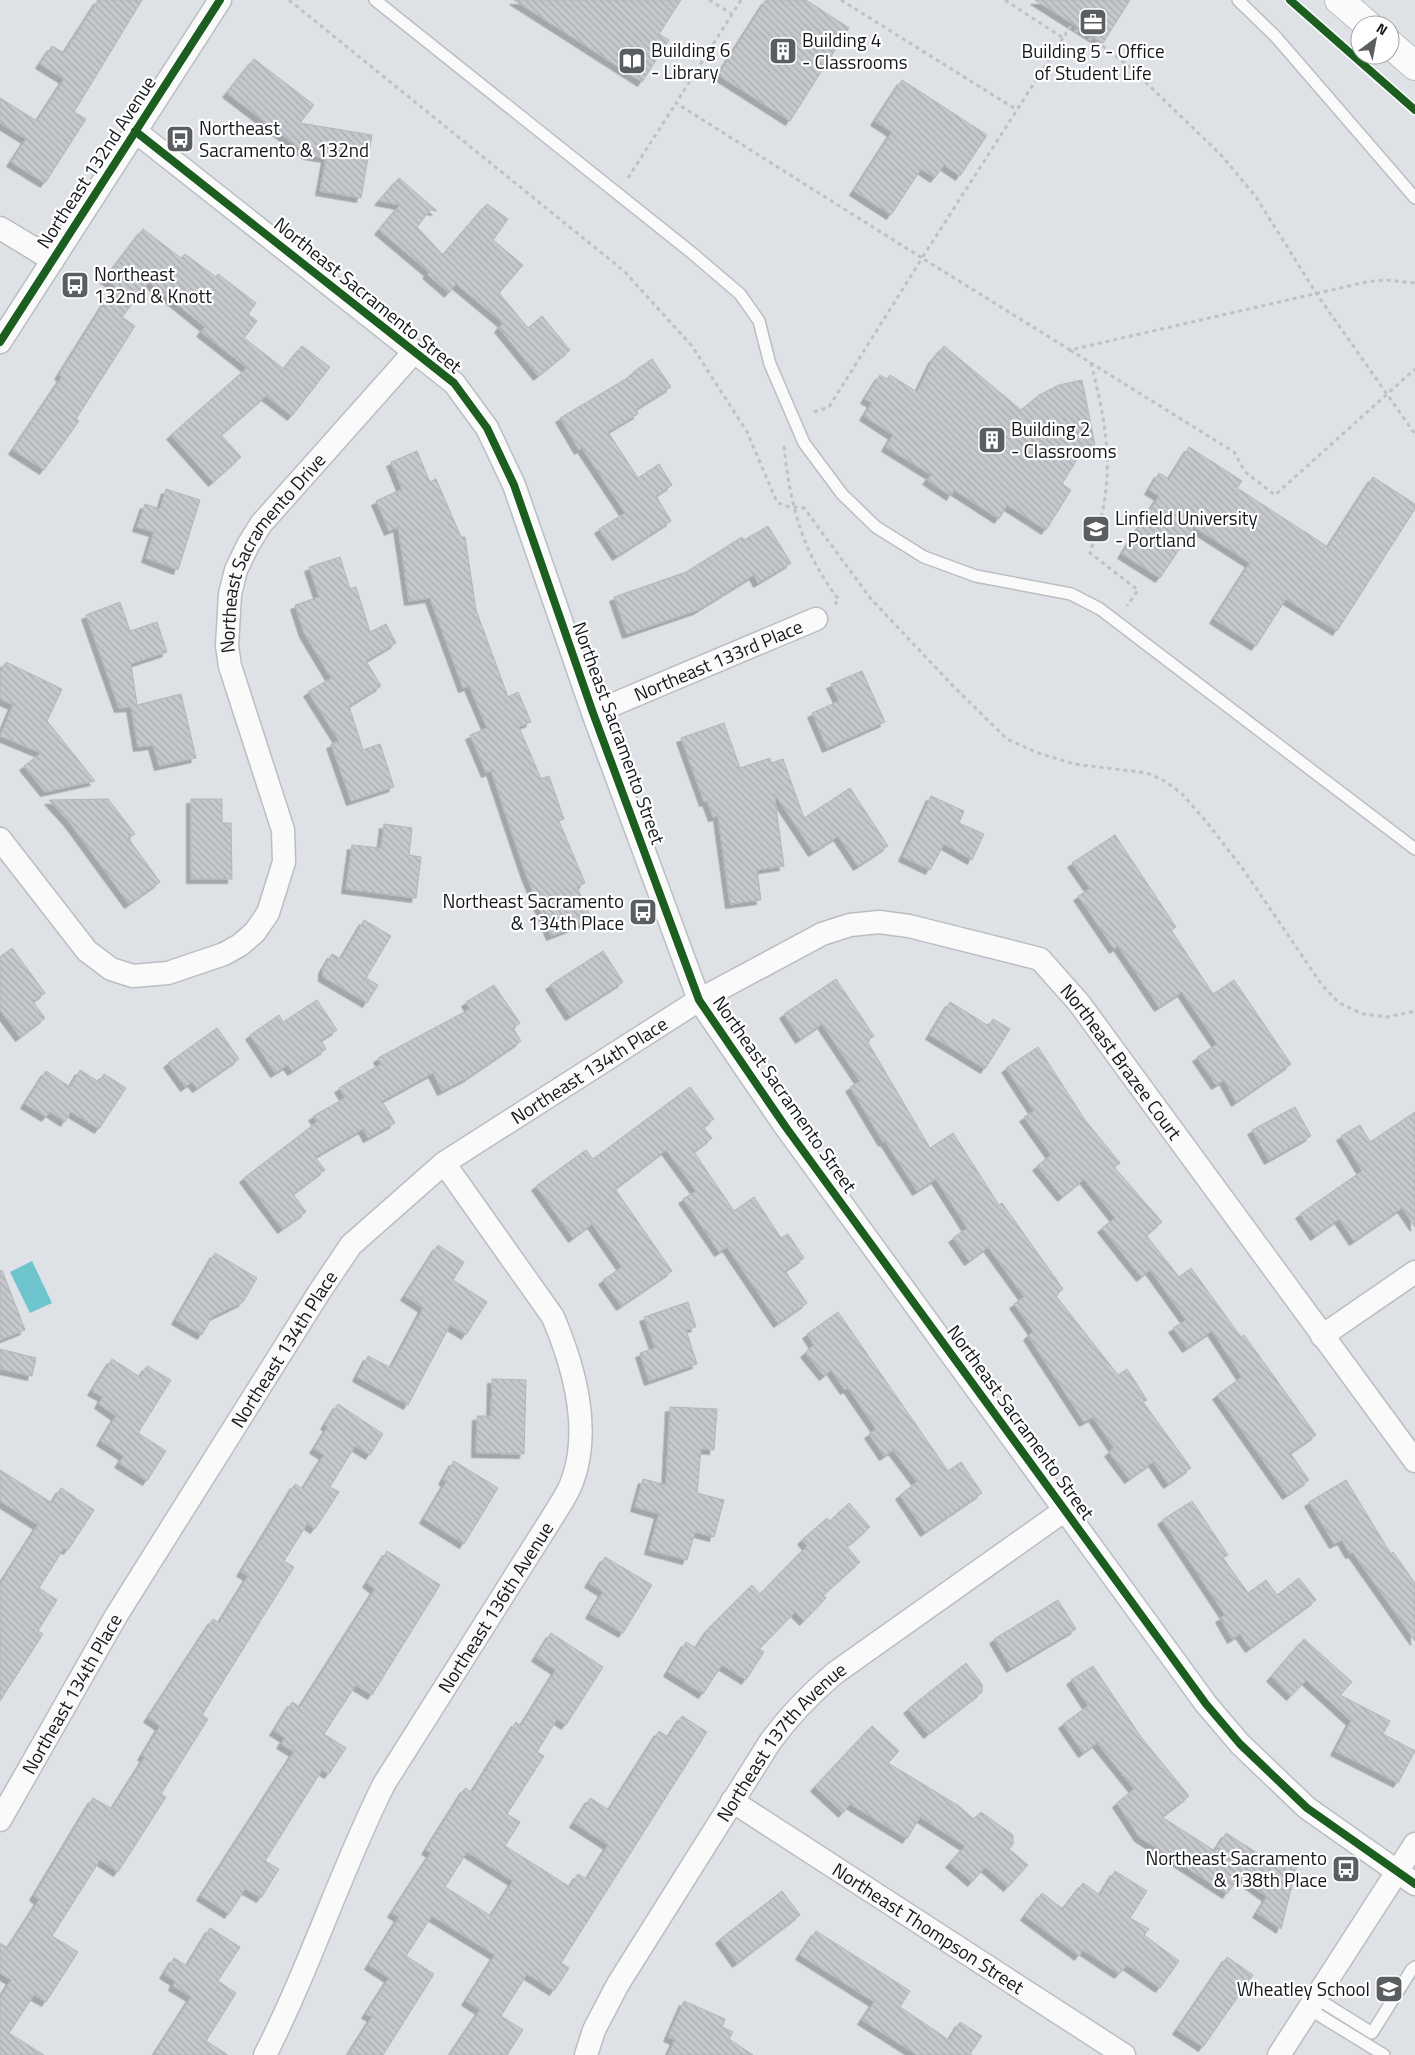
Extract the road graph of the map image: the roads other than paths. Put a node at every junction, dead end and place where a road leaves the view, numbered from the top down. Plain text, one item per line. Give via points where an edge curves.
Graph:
1 (220, 0) edge
2 (375, 0) edge
3 (1238, 0) edge
4 (1339, 0) edge
5 (1356, 15) edge
6 (1400, 53) edge
7 (1415, 66) edge
8 (135, 130) junction
9 (1415, 198) edge
10 (0, 228) edge
11 (53, 260) junction
12 (0, 342) edge
13 (415, 352) junction
14 (816, 619) road end
15 (594, 712) junction
16 (0, 839) edge
17 (1415, 849) edge
18 (699, 1000) junction
19 (444, 1163) junction
20 (1415, 1272) edge
21 (1322, 1336) junction
22 (1415, 1461) edge
23 (1065, 1510) junction
24 (732, 1801) junction
25 (0, 1820) edge
26 (1415, 1844) edge
27 (1406, 1878) edge
28 (1415, 1967) edge
29 (1312, 2004) junction
30 (266, 2055) edge
31 (586, 2055) edge
32 (1124, 2055) edge
33 (1279, 2055) edge
34 (1384, 2055) edge

1 - 8 street, Northeast 132nd Avenue
2 - 17 lane via 740,294 759,321 770,364 804,443 842,494 876,527 924,557 976,576 1071,594 1100,609
3 - 9 lane via 1276,38
4 - 5 highway
6 - 7 highway
8 - 11 street, Northeast 132nd Avenue
8 - 13 street, Northeast Sacramento Street
10 - 11 street
11 - 12 street, Northeast 132nd Avenue
13 - 15 street, Northeast Sacramento Street via 454,383 487,428 500,453
13 - 16 street, Northeast Sacramento Drive via 262,524 236,570 230,594 227,646 230,666 283,830 284,862 268,913 255,932 224,954 168,974 133,976 111,969 87,951
14 - 15 street, Northeast 133rd Place
15 - 18 street, Northeast Sacramento Street
18 - 19 street, Northeast 134th Place
18 - 21 street, Northeast Brazee Court via 822,934 850,925 879,922 909,926 1040,959 1079,1003
18 - 23 street, Northeast Sacramento Street via 769,1105
19 - 25 street, Northeast 134th Place via 351,1245 116,1616
19 - 30 street, Northeast 136th Avenue via 554,1316 575,1383 580,1450 572,1482 555,1513 384,1784 292,2002
20 - 21 street
21 - 22 street, Northeast Brazee Court
23 - 24 street, Northeast 137th Avenue via 811,1693 770,1742
23 - 27 street, Northeast Sacramento Street via 1206,1704 1240,1744 1307,1808
24 - 31 street, Northeast 137th Avenue via 603,2011
24 - 32 street, Northeast Thompson Street
26 - 27 street
27 - 29 street
28 - 29 lane via 1372,2033
29 - 33 street
29 - 34 lane

